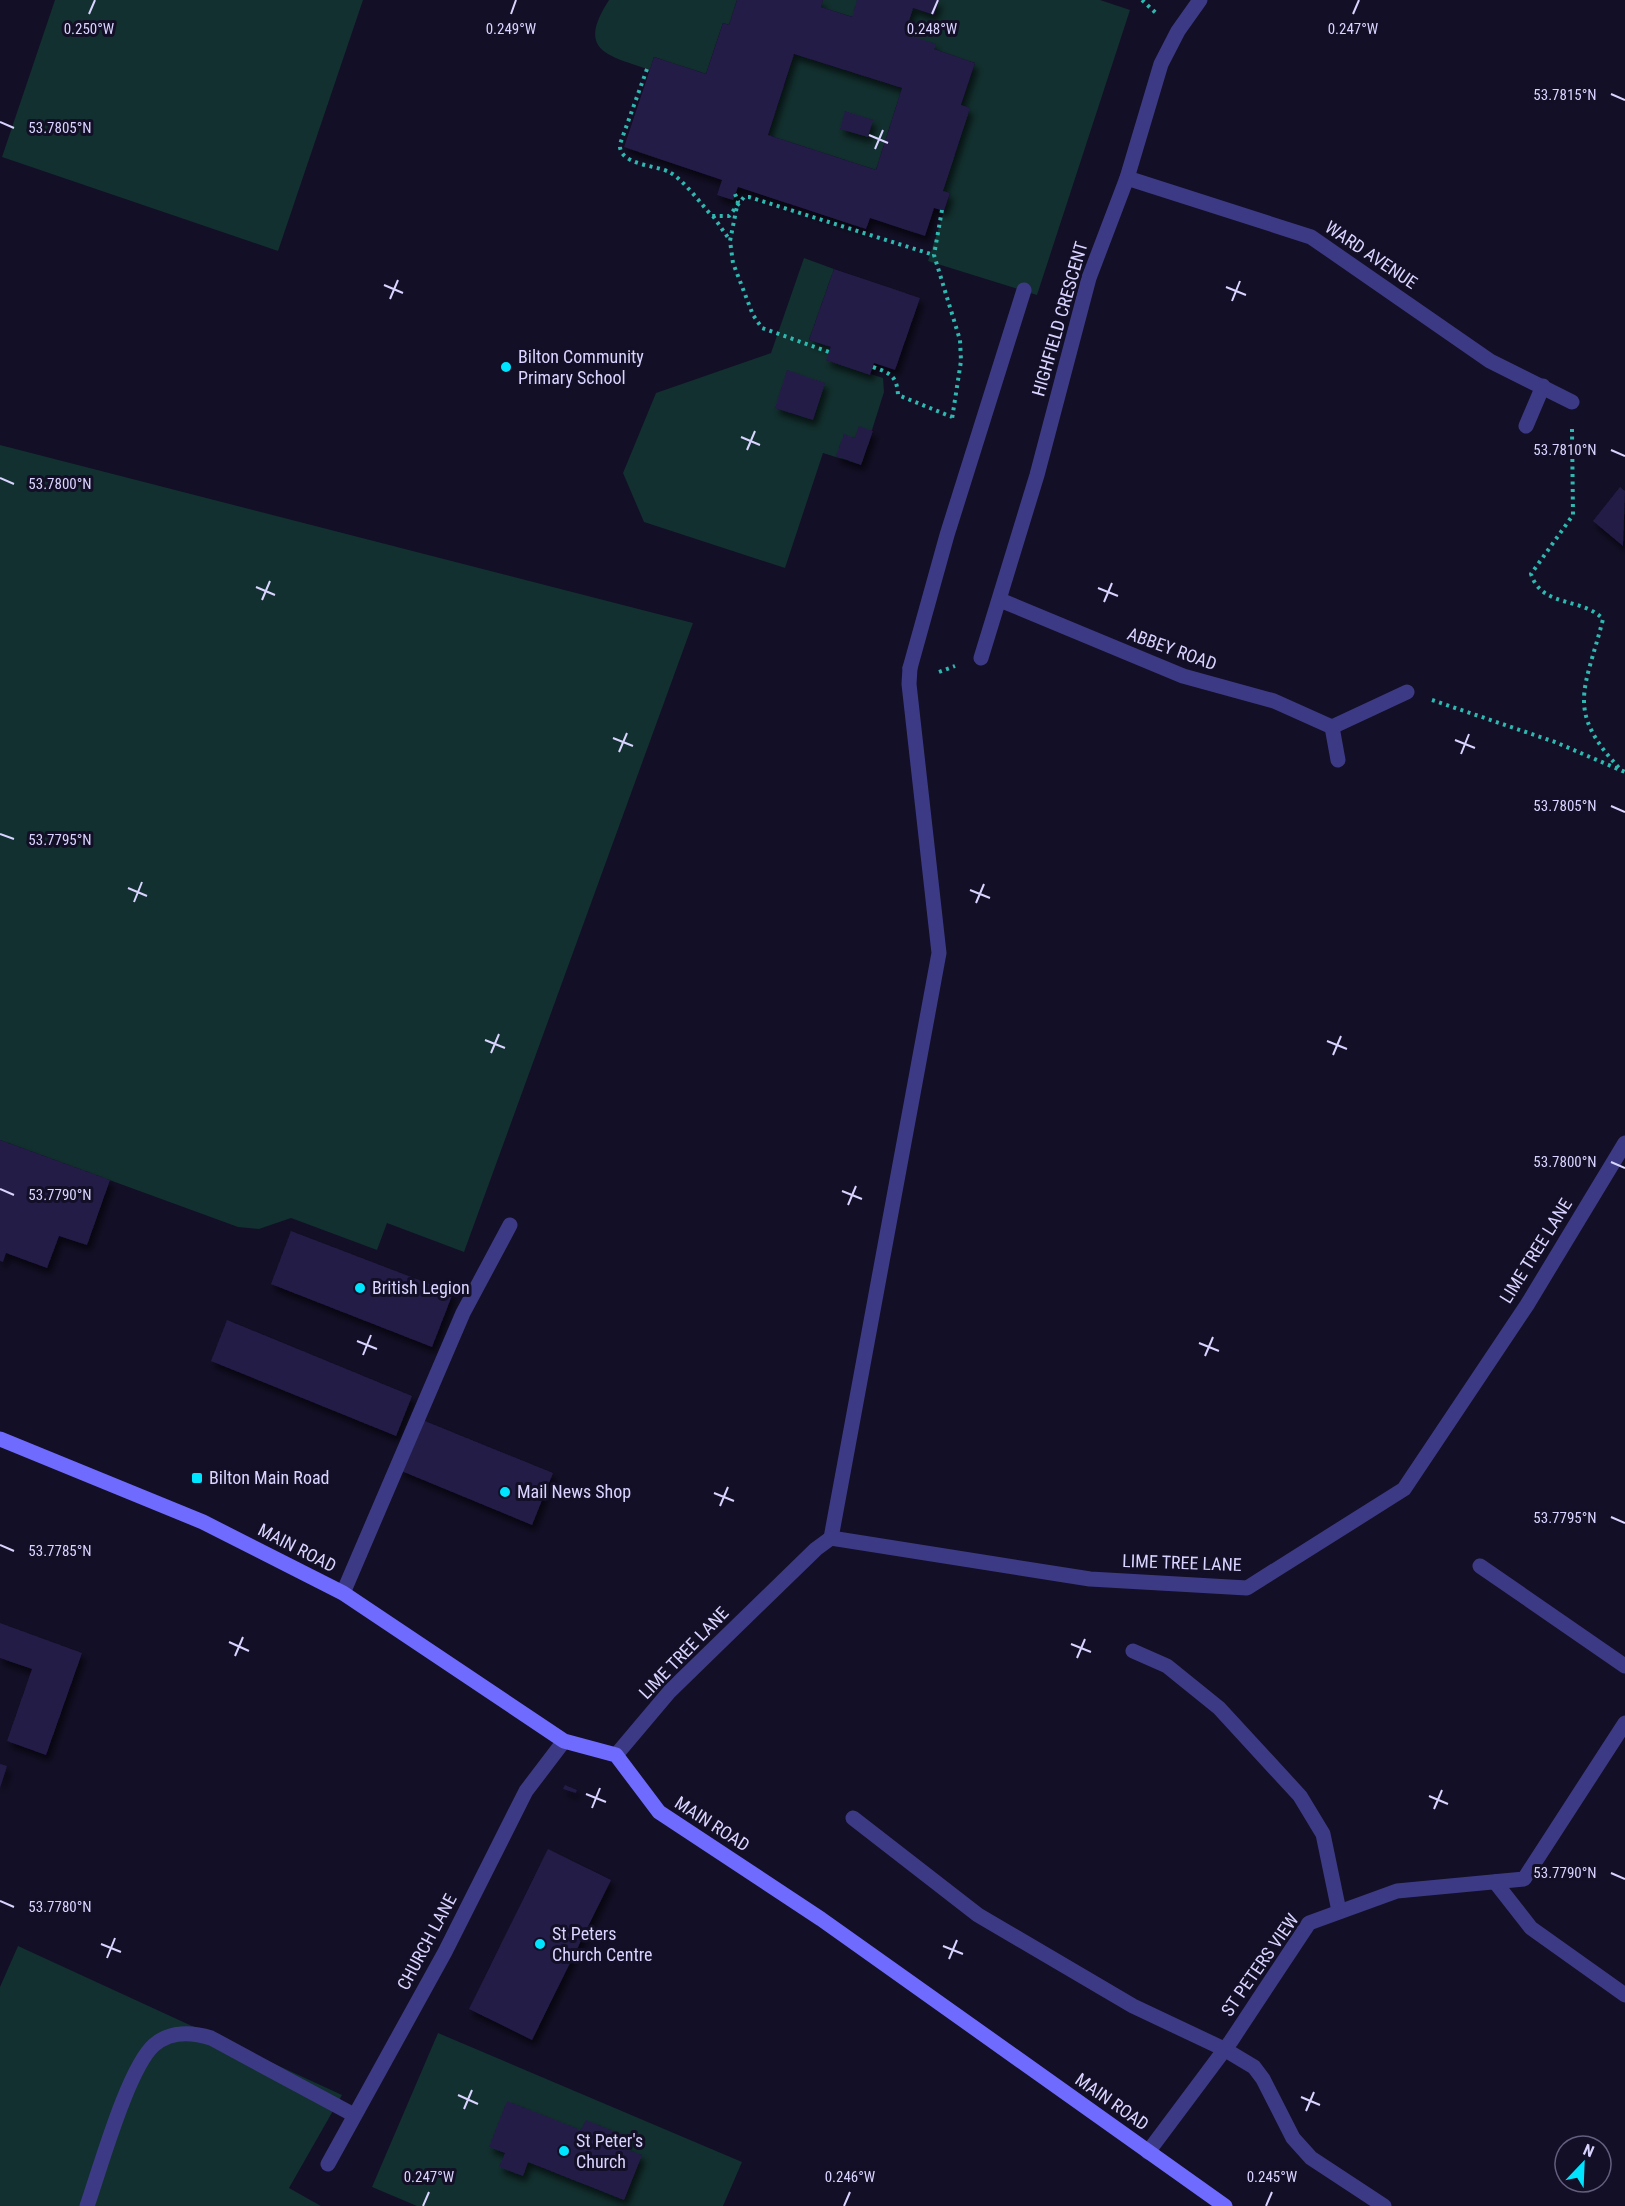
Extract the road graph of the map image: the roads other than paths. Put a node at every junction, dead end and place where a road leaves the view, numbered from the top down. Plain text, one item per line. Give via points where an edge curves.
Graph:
1 (1200, 0) edge
2 (1127, 178) junction
3 (1024, 290) dead end
4 (1543, 386) junction
5 (1572, 402) road end
6 (1526, 426) dead end
7 (1000, 600) junction
8 (981, 658) road end
9 (1407, 692) road end
10 (1332, 728) junction
11 (1338, 760) dead end
12 (1625, 1143) edge
13 (510, 1225) dead end
14 (0, 1439) edge
15 (831, 1538) junction
16 (1480, 1566) dead end
17 (343, 1593) junction
18 (1133, 1651) dead end
19 (1625, 1666) edge
20 (1625, 1723) edge
21 (564, 1741) junction
22 (616, 1755) junction
23 (853, 1818) dead end
24 (1495, 1882) junction
25 (1339, 1911) junction
26 (1625, 1995) edge
27 (1224, 2049) junction
28 (354, 2115) junction
29 (1148, 2152) junction
30 (328, 2164) dead end
31 (87, 2206) edge
32 (1225, 2206) edge
33 (1384, 2206) edge

1 - 2 street, HIGHFIELD CRESCENT via 1161,64
2 - 4 street, WARD AVENUE via 1311,237 1490,361
2 - 7 street, HIGHFIELD CRESCENT via 1089,278
3 - 15 street via 909,668 939,953
4 - 5 street, WARD AVENUE
4 - 6 street
7 - 8 street, HIGHFIELD CRESCENT
7 - 10 street, ABBEY ROAD via 1183,676 1274,701
9 - 10 street
10 - 11 street
12 - 15 street, LIME TREE LANE via 1527,1305 1404,1488 1247,1588 1090,1579
13 - 17 street via 463,1313
14 - 17 main road, MAIN ROAD via 203,1522
15 - 22 street, LIME TREE LANE via 670,1691
16 - 19 street
17 - 21 main road, MAIN ROAD
18 - 25 street via 1167,1666 1219,1708 1300,1796 1323,1834
20 - 24 street, ST PETERS VIEW via 1524,1879
21 - 22 main road, MAIN ROAD
21 - 28 street, CHURCH LANE via 526,1791 445,1952
22 - 29 main road, MAIN ROAD via 659,1812 821,1919
23 - 27 street via 978,1915 1133,2006
24 - 25 street, ST PETERS VIEW via 1397,1890
24 - 26 street via 1532,1928
25 - 27 street, ST PETERS VIEW via 1308,1923
27 - 29 street, ST PETERS VIEW
27 - 33 street via 1254,2067 1293,2138 1311,2158
28 - 30 street, CHURCH LANE
28 - 31 street via 211,2038 195,2033 165,2038 137,2066
29 - 32 main road, MAIN ROAD

